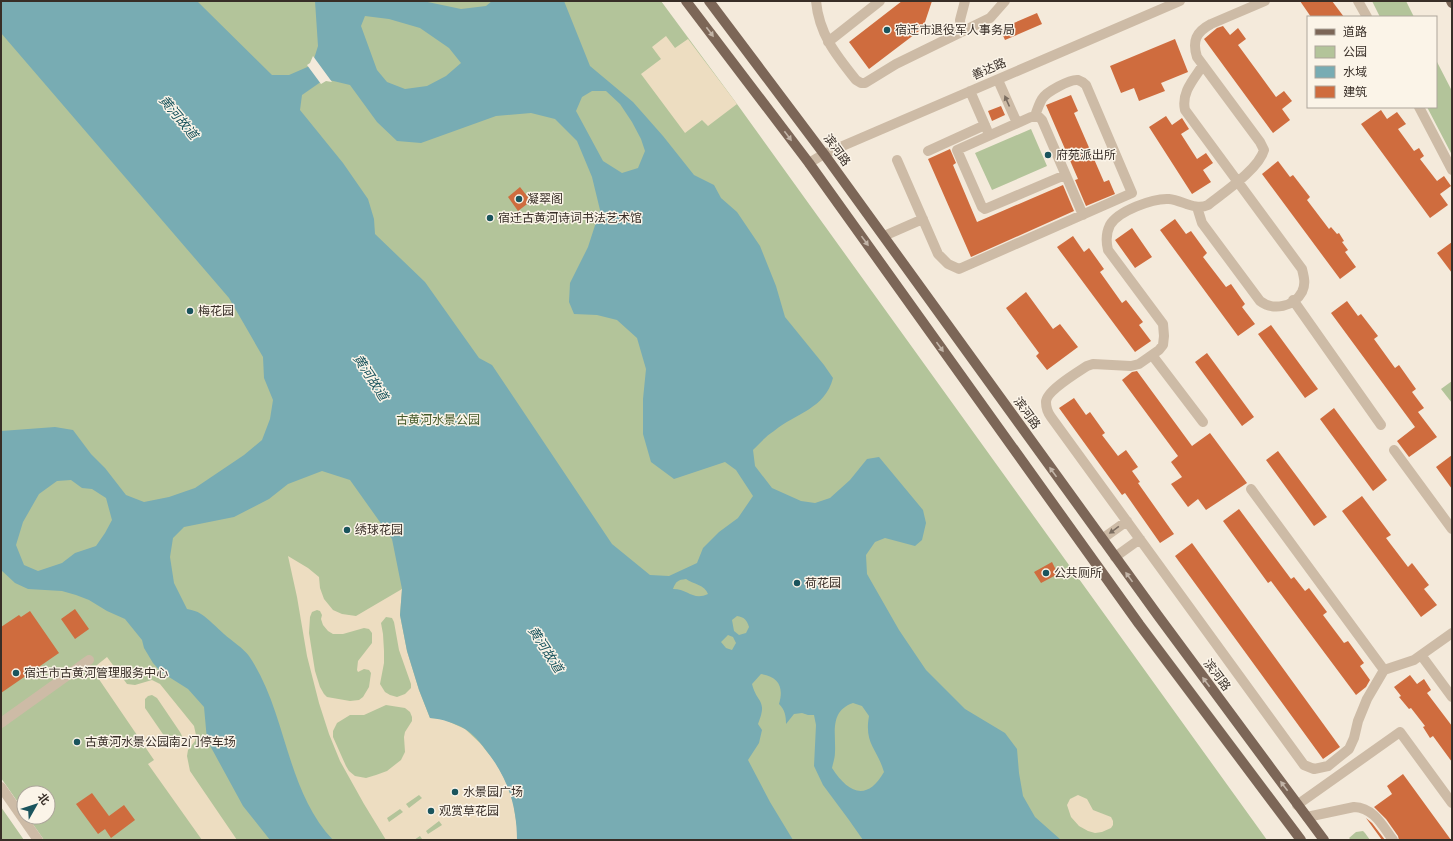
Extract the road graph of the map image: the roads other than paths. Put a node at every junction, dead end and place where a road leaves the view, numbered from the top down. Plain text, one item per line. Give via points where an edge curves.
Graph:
1 (686, 1) edge
2 (709, 1) edge
3 (816, 1) edge
4 (880, 1) edge
5 (965, 1) edge
6 (1005, 1) edge
7 (1180, 1) edge
8 (1265, 1) edge
9 (1358, 1) edge
10 (1366, 16) edge
11 (961, 32) junction
12 (828, 42) junction
13 (1203, 65) junction
14 (998, 80) junction
15 (970, 91) junction
16 (1421, 108) edge
17 (1035, 116) junction
18 (1017, 123) junction
19 (985, 125) junction
20 (990, 136) junction
21 (928, 151) dead end
22 (824, 154) junction
23 (897, 160) dead end
24 (809, 163) junction
25 (1452, 170) edge
26 (1065, 175) junction
27 (1236, 182) junction
28 (1197, 207) junction
29 (1083, 215) junction
30 (922, 218) junction
31 (884, 236) junction
32 (1293, 300) junction
33 (1152, 355) junction
34 (1203, 422) dead end
35 (1381, 424) dead end
36 (1394, 450) dead end
37 (1251, 489) dead end
38 (1127, 521) junction
39 (1452, 530) edge
40 (1102, 539) junction
41 (1140, 539) junction
42 (1115, 557) junction
43 (1452, 633) edge
44 (1421, 655) junction
45 (89, 660) dead end
46 (1384, 670) junction
47 (1452, 697) edge
48 (1, 723) edge
49 (1, 788) edge
50 (1452, 802) edge
51 (1298, 805) junction
52 (1307, 817) junction
53 (38, 840) edge
54 (1301, 840) edge
55 (1324, 840) edge
56 (1393, 840) edge

1 -> 24 main road
2 - 22 main road, 滨河路
3 - 12 street via 817,13
4 - 12 street
5 - 11 street via 960,20
6 - 11 street via 990,18
7 - 14 street, 善达路
8 - 13 street via 1211,24 1198,33 1195,51
9 - 10 street
11 - 12 street via 896,64 865,83 856,80
13 - 27 street via 1186,91 1183,102 1185,110
13 - 27 street via 1264,150 1259,161
14 - 15 street, 善达路
18 -> 14 street
15 - 19 street
15 - 22 street, 善达路
16 - 25 street
17 - 18 street
17 - 26 street via 1042,120
17 - 29 street via 1042,98 1053,89 1074,80 1086,85 1132,193
18 - 20 street
19 - 20 street
19 - 21 street
20 - 26 street via 957,150 985,209
22 - 24 street, 善达路
22 - 31 main road, 滨河路
23 - 30 street
24 -> 54 main road via 1139,624
26 - 29 street
27 - 28 street via 1208,205
27 - 32 street via 1302,270 1304,286 1299,296
28 - 32 street via 1202,223 1260,301 1285,306
28 - 33 street via 1168,199 1154,200 1116,218 1110,225 1108,250 1163,324 1163,345
29 - 30 street via 959,269 948,264 938,254
30 - 31 street
40 -> 31 main road, 滨河路
32 - 35 street
33 - 34 street
33 - 38 street via 1131,366 1087,366 1052,392 1046,403 1051,417
36 - 39 street
37 - 46 street
38 -> 40 street
38 - 41 street
40 - 42 main road, 滨河路
41 - 42 street
41 - 46 street via 1304,765 1314,769 1328,766 1350,749 1367,699
51 -> 42 main road, 滨河路
43 - 44 street
44 - 46 street via 1414,660
44 - 47 street
45 - 48 street
49 - 53 street
50 - 51 street via 1400,732
51 - 52 main road, 滨河路
52 - 55 main road, 滨河路
52 - 56 street via 1360,807 1373,814

